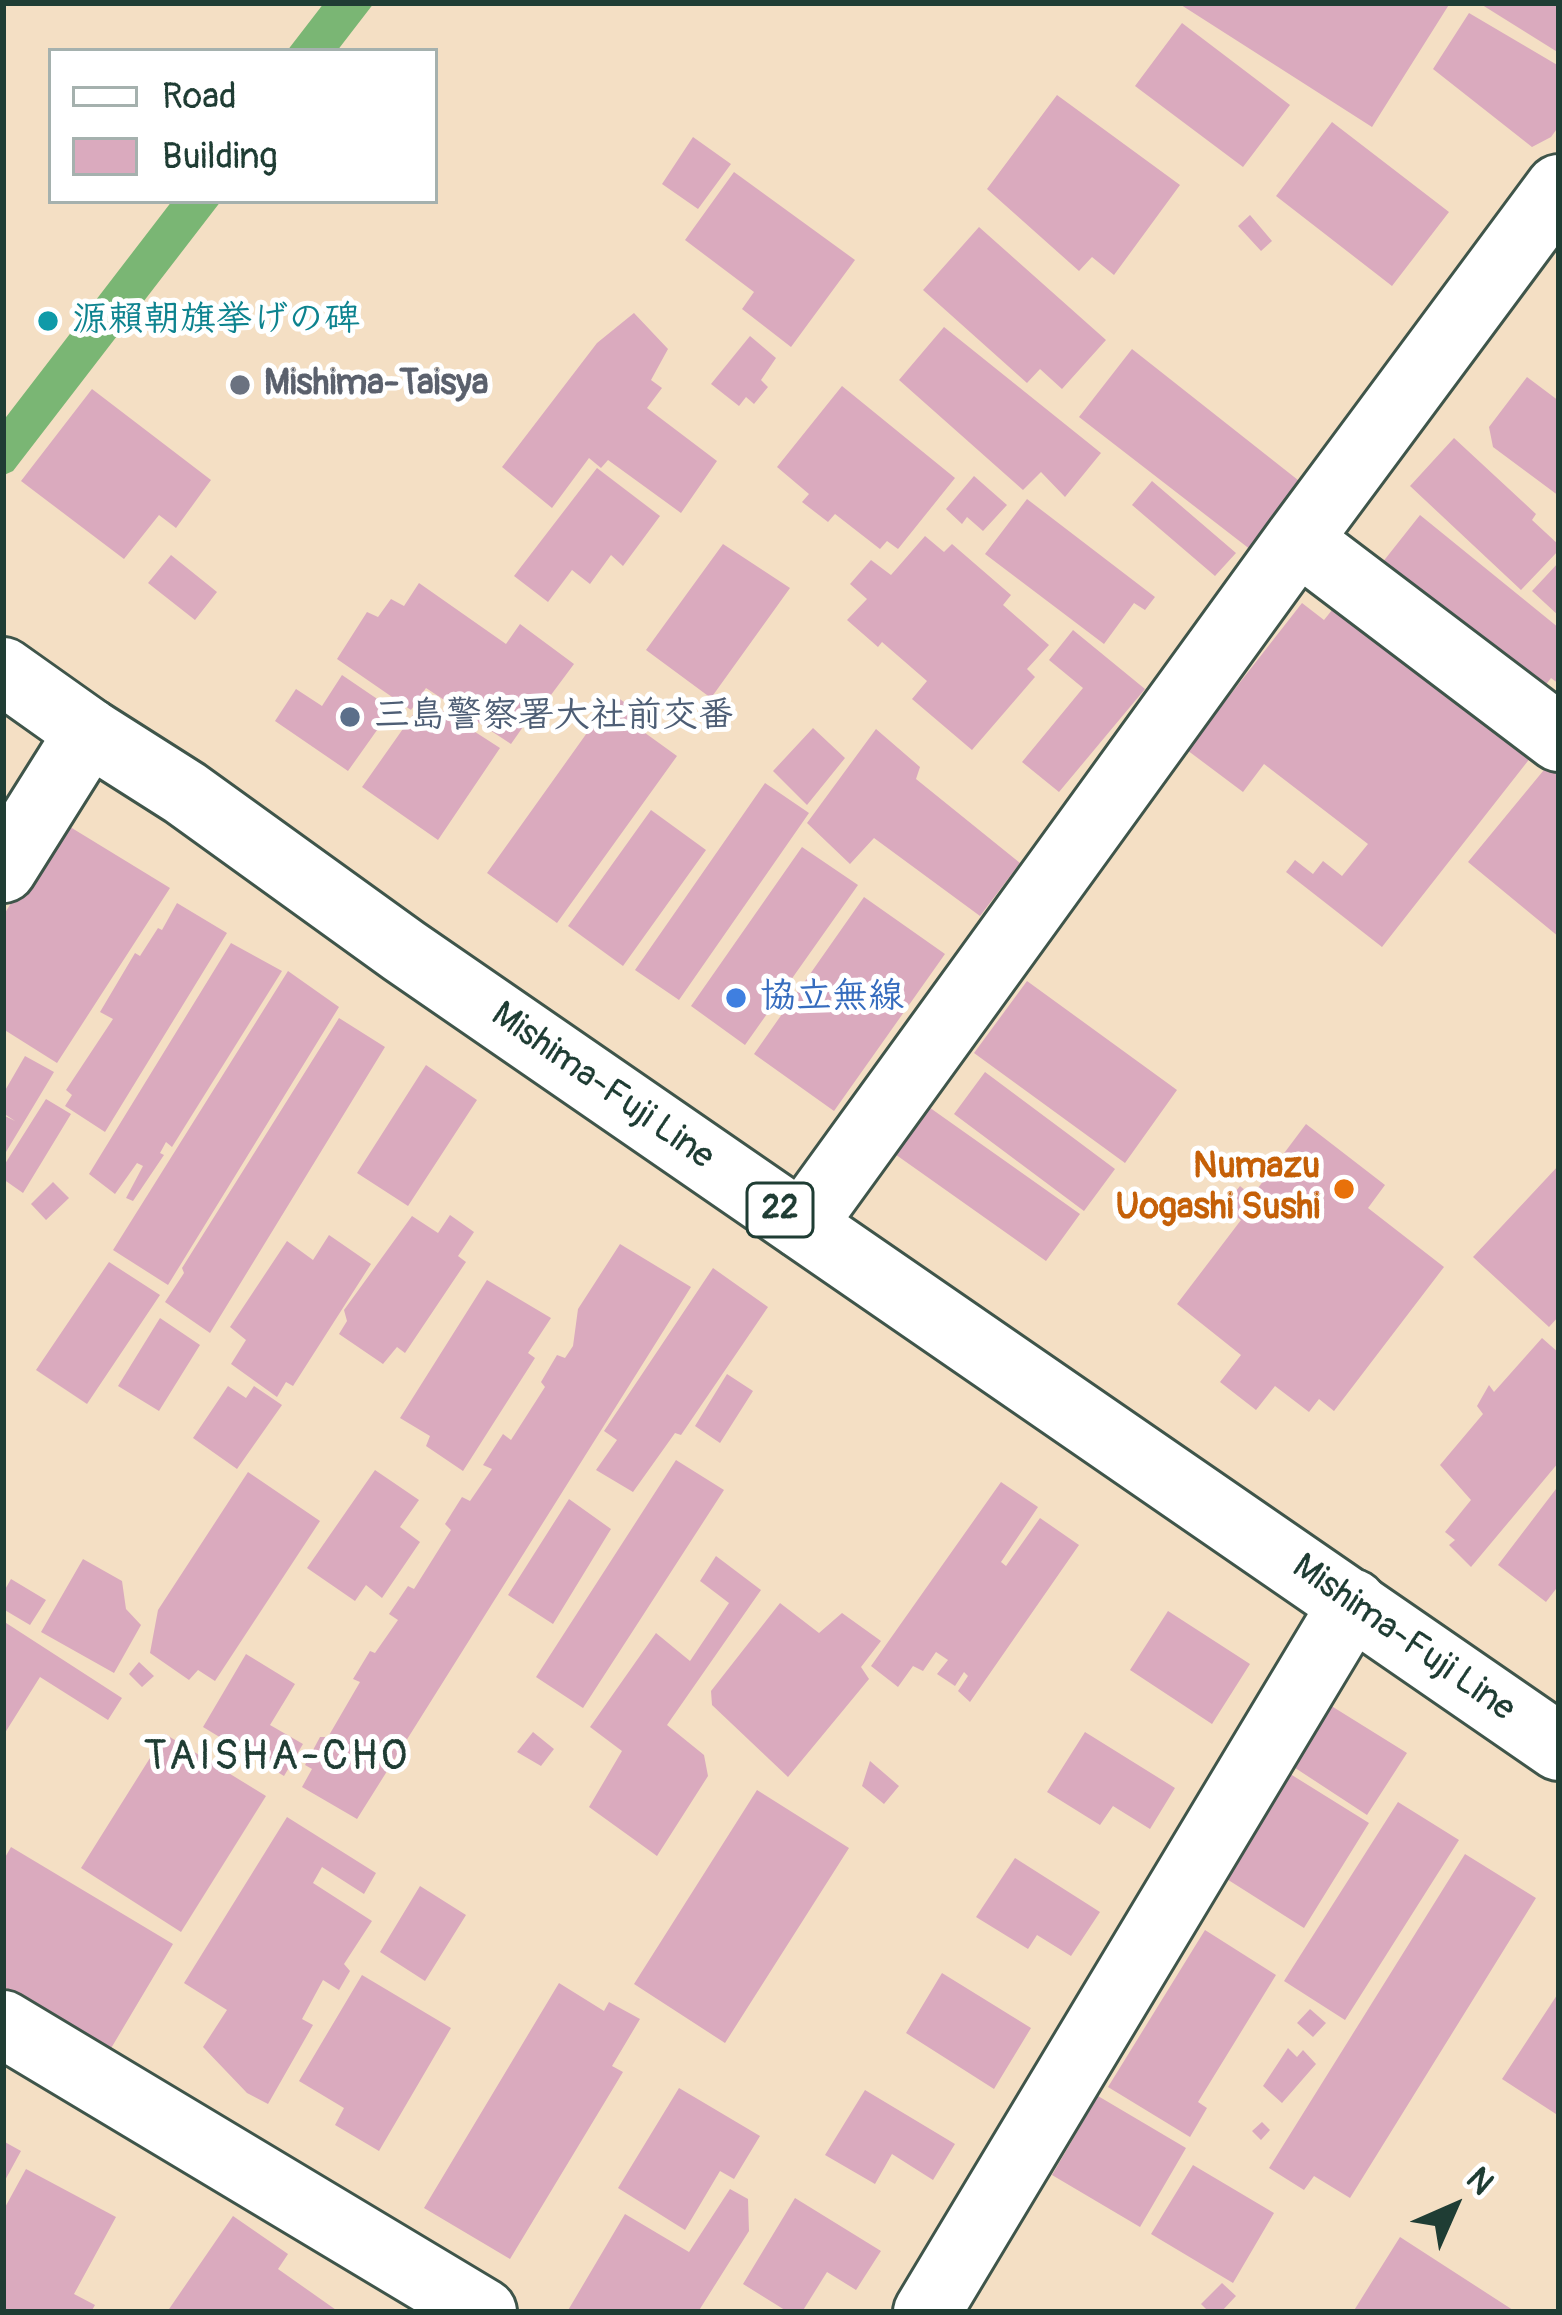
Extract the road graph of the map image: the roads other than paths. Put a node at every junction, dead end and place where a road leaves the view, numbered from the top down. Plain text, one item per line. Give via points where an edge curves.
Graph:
1 (1559, 188) edge
2 (1298, 540) junction
3 (3, 671) edge
4 (89, 732) junction
5 (1559, 738) edge
6 (3, 869) edge
7 (802, 1225) junction
8 (1353, 1603) junction
9 (1559, 1747) edge
10 (3, 2024) edge
11 (483, 2312) edge
12 (927, 2312) edge

1 - 2 street
2 - 5 street
2 - 7 street
3 - 4 street, Mishima-Fuji Line / 22
4 - 6 street
4 - 7 street, Mishima-Fuji Line / 22
7 - 8 street, Mishima-Fuji Line / 22
8 - 9 street, Mishima-Fuji Line / 22
8 - 12 street
10 - 11 street

